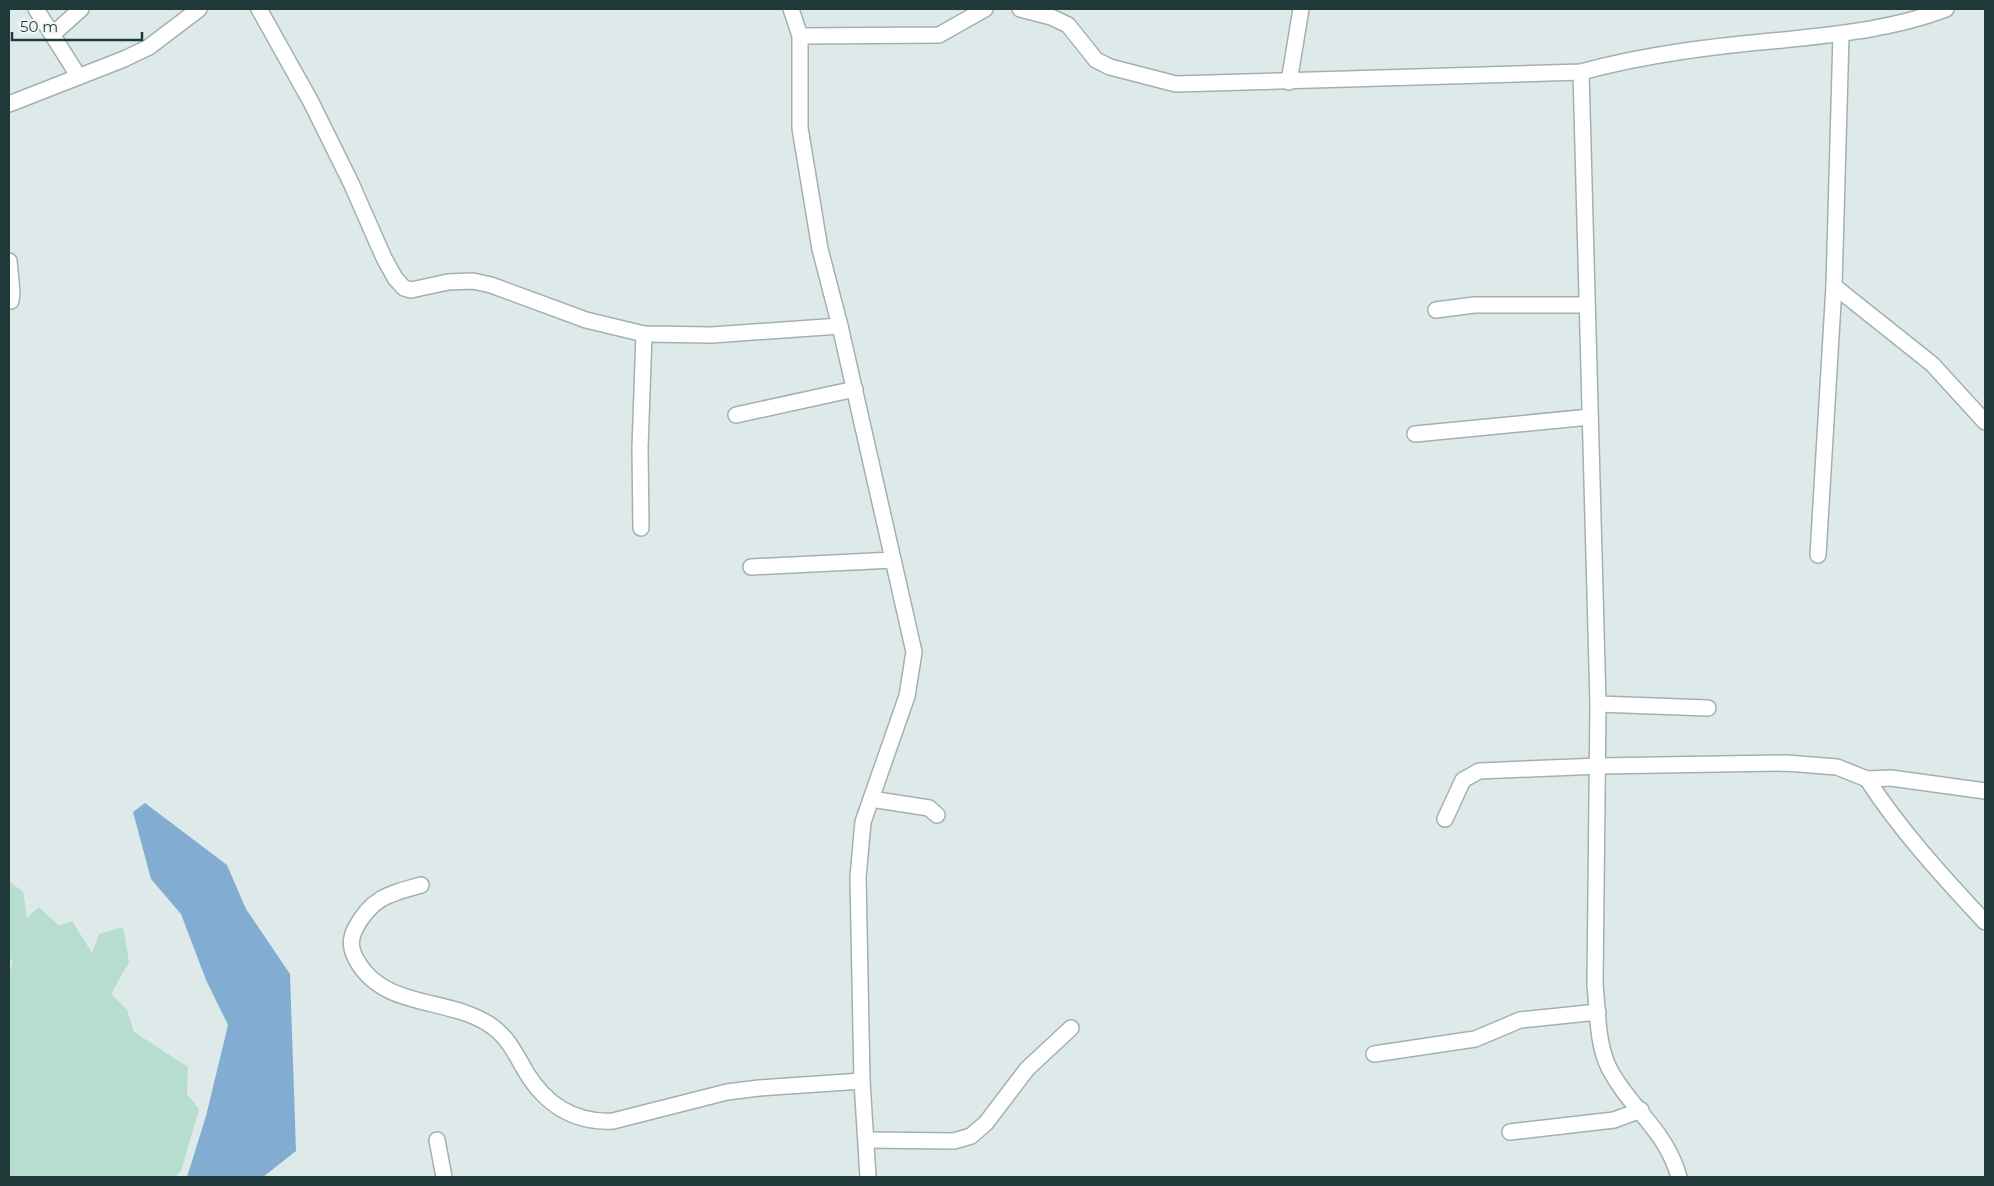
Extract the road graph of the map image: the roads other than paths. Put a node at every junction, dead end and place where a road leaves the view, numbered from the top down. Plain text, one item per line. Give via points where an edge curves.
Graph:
1 (36, 9) edge
2 (81, 9) edge
3 (199, 9) edge
4 (259, 9) edge
5 (791, 9) edge
6 (1020, 9) edge
7 (1301, 9) edge
8 (1946, 9) edge
9 (975, 11) edge
10 (53, 34) junction
11 (1841, 35) junction
12 (800, 36) junction
13 (1581, 72) junction
14 (79, 77) junction
15 (1289, 82) junction
16 (9, 104) edge
17 (9, 261) edge
18 (1834, 286) junction
19 (11, 301) dead end
20 (1587, 305) junction
21 (1436, 310) dead end
22 (840, 326) junction
23 (644, 334) junction
24 (854, 389) junction
25 (736, 415) dead end
26 (1590, 417) junction
27 (1985, 422) edge
28 (1415, 434) dead end
29 (641, 528) dead end
30 (1818, 556) dead end
31 (893, 560) junction
32 (751, 567) dead end
33 (1598, 704) junction
34 (1708, 708) dead end
35 (1599, 766) junction
36 (1867, 779) junction
37 (1985, 791) edge
38 (871, 799) junction
39 (937, 815) dead end
40 (1445, 819) dead end
41 (421, 885) dead end
42 (1985, 922) edge
43 (1598, 1012) junction
44 (1071, 1028) dead end
45 (1374, 1054) dead end
46 (862, 1081) junction
47 (1640, 1110) junction
48 (1510, 1132) dead end
49 (437, 1140) dead end
50 (867, 1140) junction
51 (444, 1177) edge
52 (868, 1177) edge
53 (1679, 1177) edge

1 - 10 street
2 - 10 street
3 - 14 street via 149,47
4 - 23 street via 315,110 384,258 404,288 411,290 448,282 472,281 586,320
5 - 12 street
6 - 15 street via 1068,25 1096,60 1110,67 1176,84
7 - 15 street
8 - 11 street via 1906,22
9 - 12 street via 939,35
10 - 14 street
11 - 13 street via 1687,51
11 - 18 street
12 - 22 street via 800,128 820,249
13 - 15 street
13 - 20 street
14 - 16 street
17 - 19 street
18 - 27 street via 1932,364
18 - 30 street
20 - 21 street via 1474,305
20 - 26 street
22 - 23 street via 712,335
22 - 24 street
23 - 29 street
24 - 25 street
24 - 31 street
26 - 28 street
26 - 33 street
31 - 32 street
31 - 38 street via 914,652 907,696
33 - 34 street
33 - 35 street
35 - 36 street via 1824,765
35 - 40 street via 1473,773 1460,785
35 - 43 street
36 - 37 street via 1891,778
36 - 42 street via 1933,863
38 - 39 street via 928,808
38 - 46 street via 863,822 858,877
41 - 46 street via 388,894 363,916 350,941 365,974 384,990 476,1017 494,1028 514,1050 536,1086 551,1103 579,1119 613,1121 727,1092
43 - 45 street via 1520,1020 1475,1038
43 - 47 street via 1608,1067
44 - 50 street via 1028,1068 986,1123 971,1136 954,1141
46 - 50 street
47 - 48 street via 1614,1120
47 - 53 street via 1664,1140
49 - 51 street
50 - 52 street

